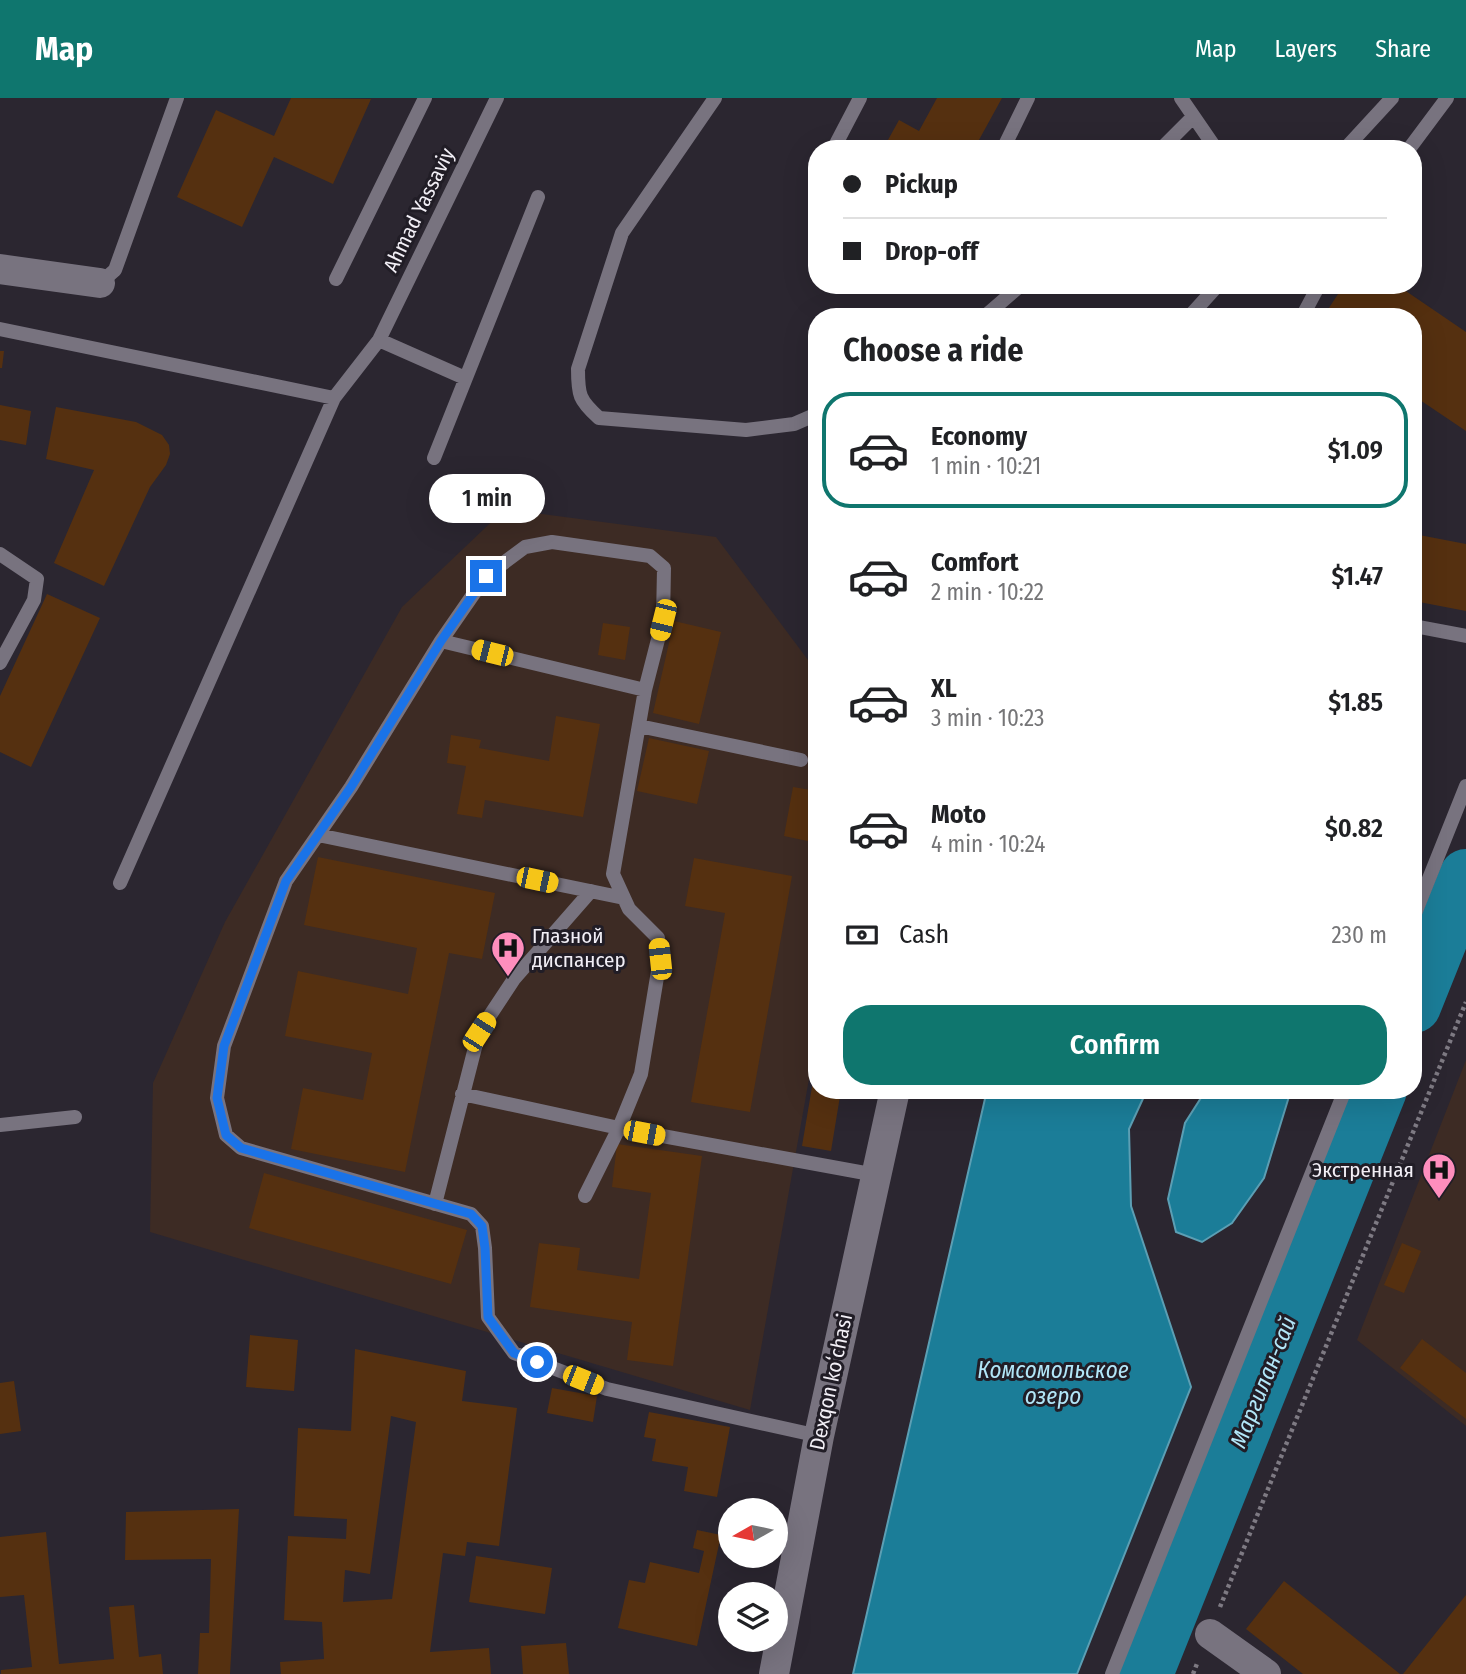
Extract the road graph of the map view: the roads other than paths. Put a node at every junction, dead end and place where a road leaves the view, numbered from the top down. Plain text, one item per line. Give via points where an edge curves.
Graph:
1 (177, 98) edge
2 (425, 98) edge
3 (497, 98) edge
4 (715, 98) edge
5 (860, 98) edge
6 (1028, 98) edge
7 (1181, 98) edge
8 (1392, 98) edge
9 (1447, 98) edge
10 (1193, 117) junction
11 (837, 140) edge
12 (1007, 140) edge
13 (1170, 140) edge
14 (1210, 140) edge
15 (1353, 140) edge
16 (1416, 140) edge
17 (538, 197) dead end
18 (0, 269) edge
19 (336, 279) dead end
20 (100, 284) joint
21 (1011, 294) edge
22 (1210, 294) edge
23 (994, 308) edge
24 (1197, 308) edge
25 (0, 329) edge
26 (379, 340) junction
27 (465, 378) junction
28 (334, 398) junction
29 (808, 418) edge
30 (434, 458) dead end
31 (0, 554) edge
32 (1422, 628) edge
33 (1466, 636) edge
34 (441, 641) junction
35 (0, 663) edge
36 (645, 690) junction
37 (639, 726) junction
38 (801, 760) dead end
39 (1466, 786) edge
40 (318, 835) junction
41 (120, 883) dead end
42 (591, 891) junction
43 (1422, 896) edge
44 (624, 898) junction
45 (462, 1094) junction
46 (893, 1099) edge
47 (1341, 1099) edge
48 (75, 1117) dead end
49 (0, 1125) edge
50 (619, 1128) junction
51 (876, 1175) junction
52 (584, 1196) dead end
53 (435, 1203) junction
54 (820, 1436) junction
55 (1210, 1634) road end
56 (774, 1674) edge
57 (1112, 1674) edge
58 (1266, 1674) edge

1 - 20 lane via 115,270
2 - 19 lane
3 - 26 lane, Ahmad Yassaviy
4 - 29 lane via 622,233 579,369 578,391 583,404 598,418 747,430
5 - 11 lane
6 - 12 lane
7 - 10 lane
8 - 15 lane
9 - 16 lane
10 - 13 lane
10 - 14 lane
17 - 27 lane
18 - 20 street
21 - 23 lane
22 - 24 lane
25 - 28 lane
26 - 27 lane
26 - 28 lane, Ahmad Yassaviy
27 - 30 lane
28 - 41 lane, Ahmad Yassaviy
31 - 35 lane via 37,579 34,600
32 - 33 lane
34 - 36 lane
34 - 36 lane via 486,576 524,547 552,542 650,556 664,568 663,620
34 - 40 lane
36 - 37 lane
37 - 38 lane
37 - 44 lane via 613,874
39 - 43 lane
40 - 42 lane
40 - 53 lane via 286,881 224,1046 217,1098 226,1135 241,1148
42 - 44 lane
42 - 45 lane via 514,979 479,1032
44 - 50 lane via 658,938 660,959 641,1074
45 - 50 lane
45 - 53 lane
46 - 51 street, Dexqon koʻchasi
47 - 57 lane
48 - 49 lane
50 - 51 lane
50 - 52 lane
51 - 54 street, Dexqon koʻchasi
53 - 54 lane via 471,1214 482,1226 488,1317 514,1353 607,1390
54 - 56 street, Dexqon koʻchasi
55 - 58 street

